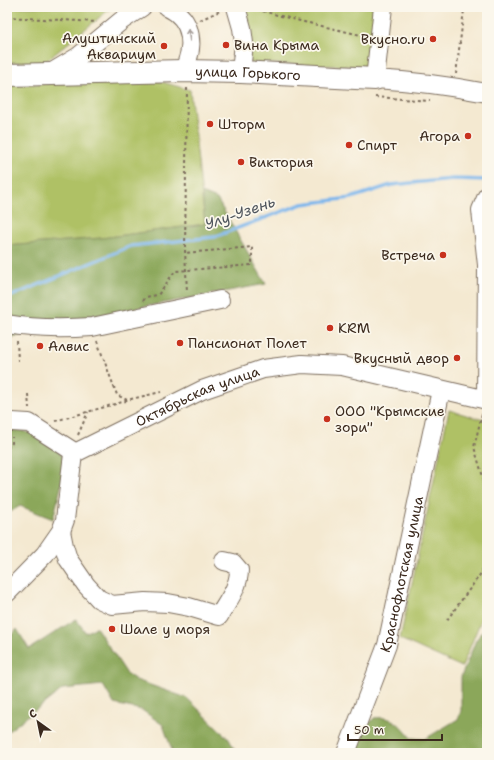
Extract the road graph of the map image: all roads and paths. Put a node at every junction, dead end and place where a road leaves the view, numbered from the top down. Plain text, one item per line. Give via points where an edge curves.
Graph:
1 (142, 7) edge
2 (167, 7) edge
3 (246, 7) edge
4 (383, 7) edge
5 (474, 7) edge
6 (229, 8) edge
7 (7, 17) edge
8 (118, 24) junction
9 (188, 26) junction
10 (379, 40) junction
11 (185, 71) junction
12 (241, 72) junction
13 (49, 74) junction
14 (7, 75) edge
15 (375, 79) junction
16 (455, 87) junction
17 (487, 93) edge
18 (487, 196) edge
19 (185, 253) junction
20 (186, 270) junction
21 (220, 300) dead end
22 (188, 307) junction
23 (126, 320) junction
24 (11, 325) edge
25 (92, 327) junction
26 (18, 361) dead end
27 (441, 390) junction
28 (117, 395) dead end
29 (127, 400) dead end
30 (486, 400) edge
31 (88, 412) junction
32 (57, 421) dead end
33 (12, 422) dead end
34 (72, 452) junction
35 (487, 490) edge
36 (61, 531) junction
37 (487, 553) edge
38 (224, 561) dead end
39 (482, 572) junction
40 (487, 576) edge
41 (7, 593) edge
42 (447, 620) dead end
43 (346, 753) edge

1 - 8 street
2 - 9 street via 176,11
3 - 10 path
4 - 10 street
5 - 16 path via 464,10
6 - 9 path
6 - 12 street via 242,28 244,43
7 - 8 path
8 - 13 street via 79,56
11 -> 9 street via 190,51
10 - 15 street
11 - 12 main road, улица Горького
11 - 13 main road, улица Горького
11 - 19 path
12 - 15 main road, улица Горького
13 - 14 main road, улица Горького
15 - 16 street, улица Горького
16 - 17 street, улица Горького
18 - 30 street via 481,210 487,265
19 - 20 path
19 - 20 path via 252,247 252,265
20 - 22 path
20 - 23 path via 174,271 158,295 146,297
21 - 22 street
22 - 23 street
23 - 25 street
24 - 25 street via 73,329
24 - 26 path
25 - 28 path
27 - 30 street, Октябрьская улица
27 - 34 street, Октябрьская улица via 342,366 302,364 264,368 202,390
27 - 43 street, Краснофлотская улица via 387,646
29 - 31 path
30 - 35 path via 474,447
31 - 32 path
31 - 34 path
33 - 34 street via 29,423
34 - 36 street via 65,520
36 - 38 street via 68,559 99,599 112,605 168,603 220,616 239,579 239,570 233,563
36 - 41 street via 45,554
37 - 39 path
39 - 40 path
39 - 42 path

